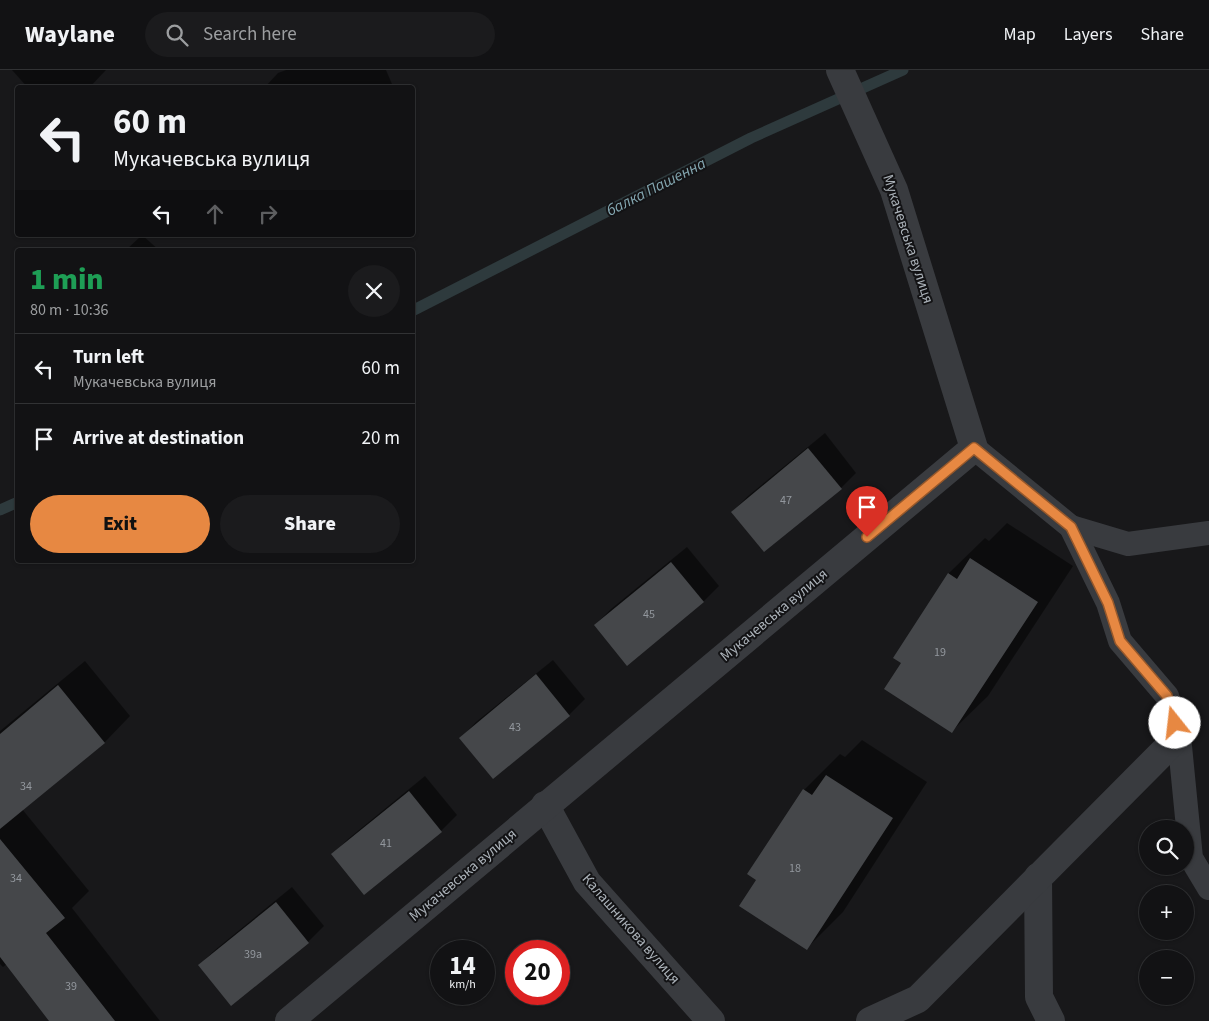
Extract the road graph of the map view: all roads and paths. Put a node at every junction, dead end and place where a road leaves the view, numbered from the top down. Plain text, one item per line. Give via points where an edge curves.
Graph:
1 (841, 72) edge
2 (974, 448) junction
3 (1071, 527) junction
4 (1209, 533) edge
5 (1179, 736) junction
6 (545, 805) junction
7 (1038, 877) junction
8 (1209, 888) edge
9 (289, 1021) edge
10 (711, 1021) edge
11 (870, 1021) edge
12 (1051, 1021) edge

1 - 2 street, Мукачевська вулиця via 894,190
2 - 3 lane
2 - 6 street, Мукачевська вулиця
3 - 4 lane via 1128,544
3 - 5 lane via 1108,603 1120,641 1167,696
5 - 7 street
5 - 8 lane via 1191,858
6 - 9 street, Мукачевська вулиця
6 - 10 street, Калашникова вулиця via 586,882
7 - 11 street via 918,999
7 - 12 street via 1039,997

